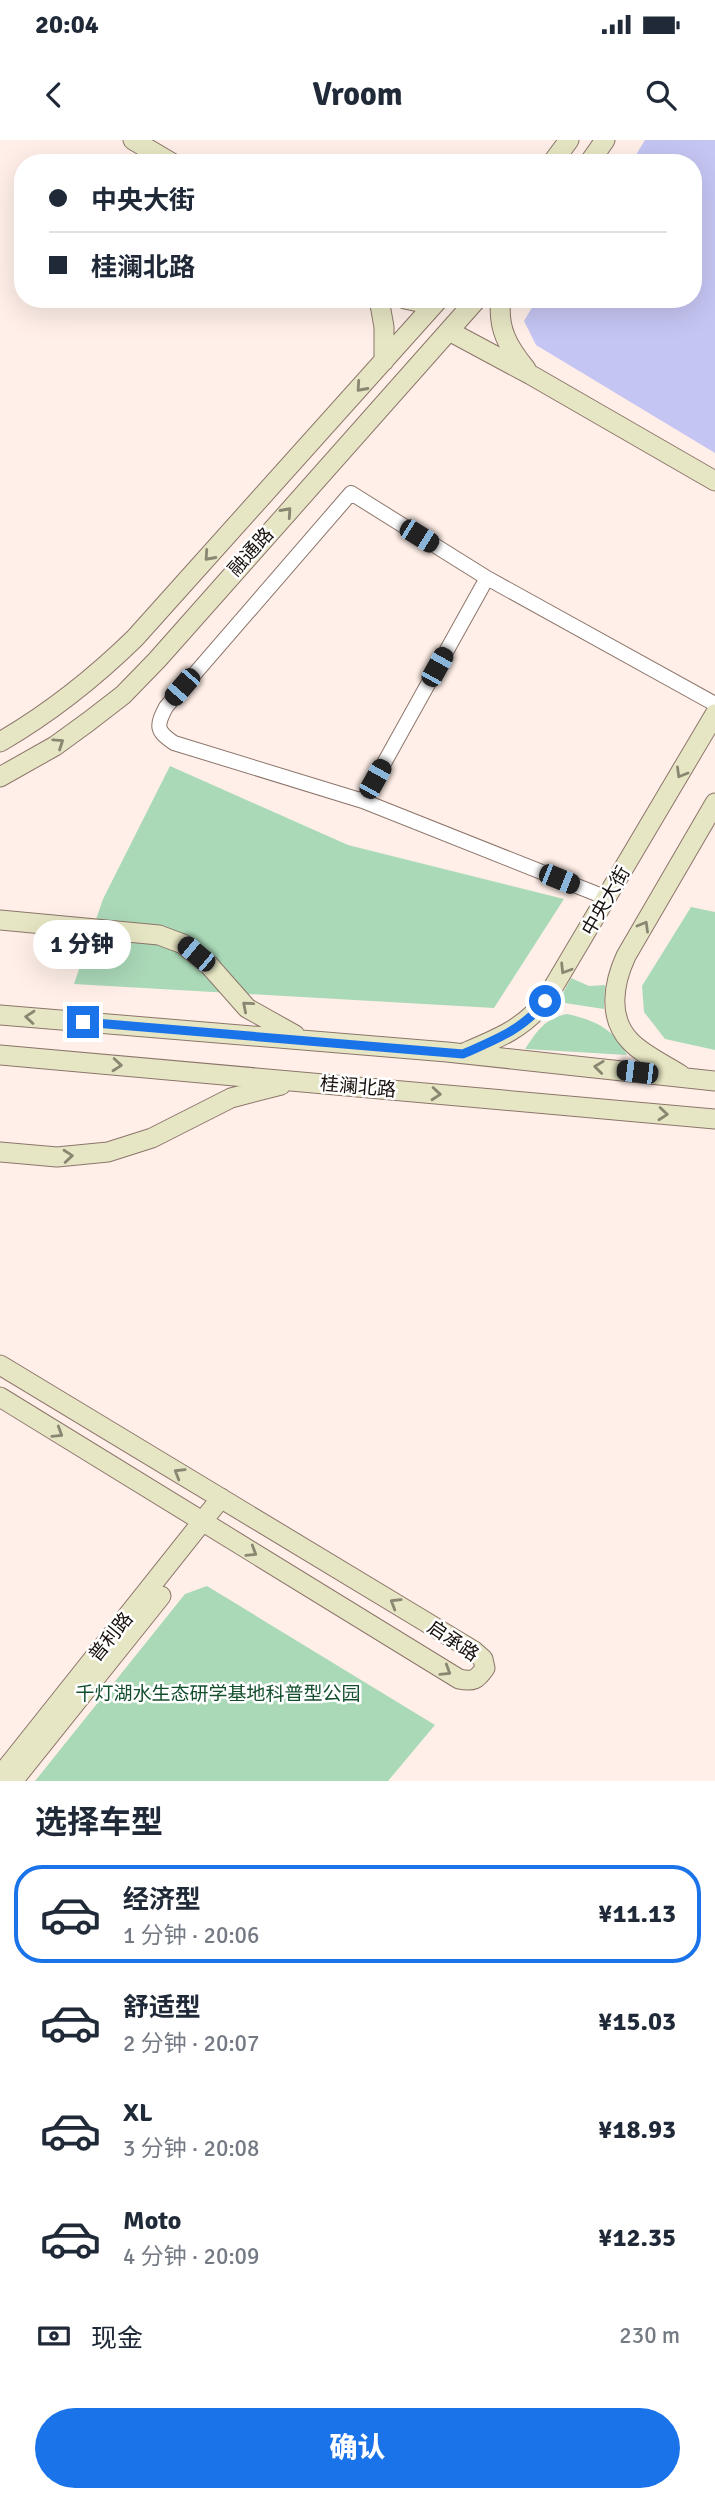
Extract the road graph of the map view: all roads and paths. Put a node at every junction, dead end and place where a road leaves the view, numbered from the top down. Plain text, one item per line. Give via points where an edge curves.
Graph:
1 (133, 140) edge
2 (157, 154) edge
3 (381, 308) edge
4 (431, 308) edge
5 (469, 308) edge
6 (501, 308) edge
7 (449, 331) junction
8 (384, 361) junction
9 (531, 375) junction
10 (715, 481) edge
11 (487, 578) junction
12 (715, 704) edge
13 (715, 714) edge
14 (0, 742) edge
15 (0, 777) edge
16 (363, 801) junction
17 (715, 803) edge
18 (607, 898) junction
19 (0, 920) edge
20 (0, 1015) edge
21 (305, 1041) junction
22 (463, 1054) junction
23 (0, 1055) edge
24 (684, 1077) junction
25 (295, 1081) junction
26 (715, 1081) edge
27 (715, 1119) edge
28 (0, 1152) edge
29 (0, 1365) edge
30 (0, 1397) edge
31 (227, 1502) junction
32 (208, 1525) junction
33 (0, 1776) edge
34 (13, 1781) edge

1 - 2 main road
3 - 8 main road
4 - 8 main road, 融通路
5 - 7 main road, 融通路
6 - 9 main road via 505,340
7 - 9 main road
15 -> 7 main road, 融通路 via 55,746 123,695
8 -> 14 main road, 融通路 via 135,638 67,699
9 - 10 main road
11 - 12 street
11 - 16 street
11 - 16 street via 351,493 160,719 158,728 174,743
13 -> 18 main road, 中央大街
16 - 18 street
24 -> 17 main road via 628,1039 614,1000 626,957
18 -> 22 main road, 中央大街 via 534,1015 518,1028
21 -> 19 main road via 247,1008 209,965 183,944 159,934
21 -> 20 main road
21 - 22 main road
24 -> 22 main road
23 -> 25 main road, 桂澜北路
24 - 26 main road
25 -> 27 main road, 桂澜北路
28 -> 25 main road via 57,1157 108,1152 152,1138 231,1098
31 -> 29 main road, 启承路
30 -> 32 main road, 启承路
31 - 32 main road, 普利路
32 -> 31 main road, 启承路 via 459,1679 479,1678 485,1668 474,1651
32 - 33 main road, 普利路
32 - 34 main road, 普利路

